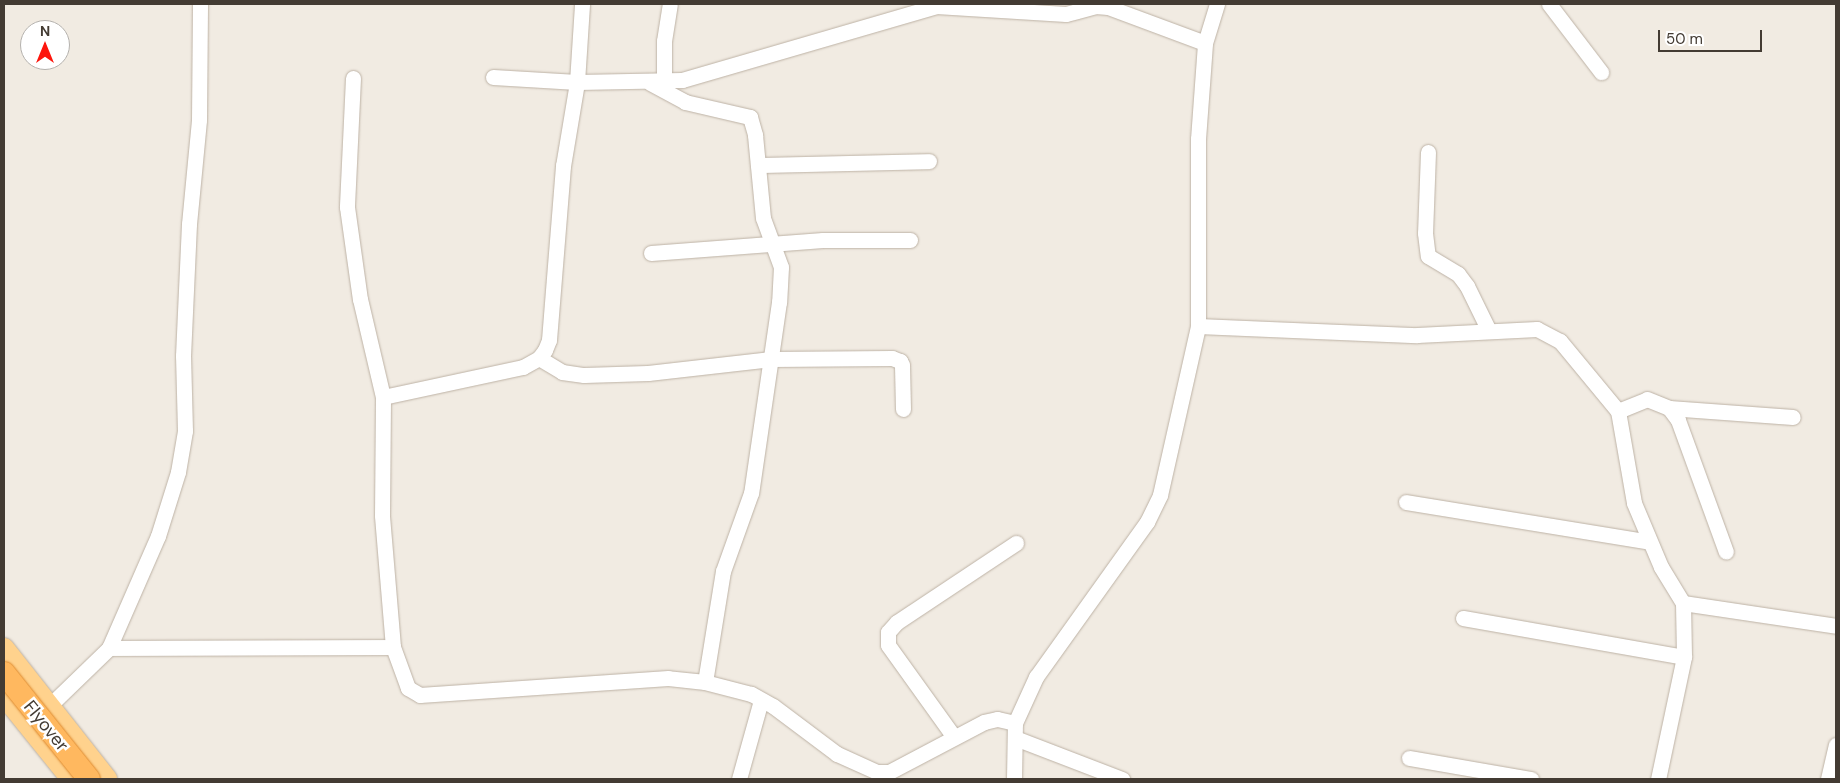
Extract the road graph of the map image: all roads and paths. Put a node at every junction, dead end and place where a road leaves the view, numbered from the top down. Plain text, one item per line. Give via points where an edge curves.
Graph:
1 (582, 4) edge
2 (670, 4) edge
3 (1217, 4) edge
4 (1549, 4) edge
5 (202, 5) edge
6 (936, 5) edge
7 (1205, 43) junction
8 (1601, 72) dead end
9 (493, 77) dead end
10 (353, 78) dead end
11 (577, 82) junction
12 (657, 82) junction
13 (1428, 152) dead end
14 (929, 161) dead end
15 (758, 165) junction
16 (910, 240) dead end
17 (772, 243) junction
18 (651, 253) dead end
19 (1198, 326) junction
20 (1490, 331) junction
21 (539, 358) junction
22 (771, 358) junction
23 (383, 397) junction
24 (1669, 408) junction
25 (903, 409) dead end
26 (1618, 411) junction
27 (1792, 417) dead end
28 (1406, 502) dead end
29 (1649, 542) junction
30 (1016, 544) dead end
31 (1726, 552) dead end
32 (1684, 603) junction
33 (1463, 618) dead end
34 (1836, 626) edge
35 (393, 647) junction
36 (4, 648) edge
37 (109, 648) junction
38 (1684, 657) junction
39 (4, 673) edge
40 (705, 682) junction
41 (4, 696) edge
42 (761, 700) junction
43 (49, 706) junction
44 (28, 727) junction
45 (1015, 731) junction
46 (954, 737) junction
47 (1836, 745) edge
48 (1409, 758) dead end
49 (71, 779) edge
50 (89, 779) edge
51 (107, 779) edge
52 (738, 779) edge
53 (1014, 779) edge
54 (1122, 779) edge
55 (1530, 779) edge
56 (1658, 779) edge
57 (1828, 779) edge

1 - 11 street
2 - 12 street
3 - 7 street
4 - 8 street
5 - 37 street via 199,120 189,224 183,356 185,431 178,472 158,536
6 - 7 street via 1066,14 1095,6 1108,7
6 - 12 street via 712,72
7 - 19 street via 1197,191
9 - 11 street
10 - 23 street via 347,207 359,291
11 - 12 street
11 - 21 street via 563,166 549,340
12 - 15 street via 685,102 750,117
13 - 20 street via 1425,233 1428,256 1458,274
14 - 15 street
15 - 17 street via 763,218
16 - 17 street
17 - 18 street
17 - 22 street via 781,267 781,284
19 - 20 street via 1418,335
19 - 45 street via 1160,495 1147,522 1036,677
20 - 26 street via 1537,328 1550,333 1560,340
21 - 22 street via 573,375 648,373
21 - 23 street via 523,367
22 - 25 street via 897,358 902,365
22 - 40 street via 751,492 723,571
23 - 35 street via 382,515
24 - 26 street via 1647,399
24 - 27 street
24 - 31 street via 1678,420
26 - 29 street via 1634,503
28 - 29 street
29 - 32 street
30 - 46 street via 897,622 888,632 888,645
32 - 34 street
32 - 38 street
33 - 38 street
35 - 37 street
35 - 40 street via 408,688 425,696 668,678
36 - 43 main road
37 - 43 street
38 - 56 street
39 - 50 highway, Flyover, bridge
40 - 42 street via 729,687
41 - 44 main road
42 - 46 street via 837,754 878,772 889,772
42 - 52 street
43 - 44 street
43 - 51 main road
44 - 49 main road
45 - 46 street via 998,719 984,722
45 - 53 street
45 - 54 street
47 - 57 street
48 - 55 street

